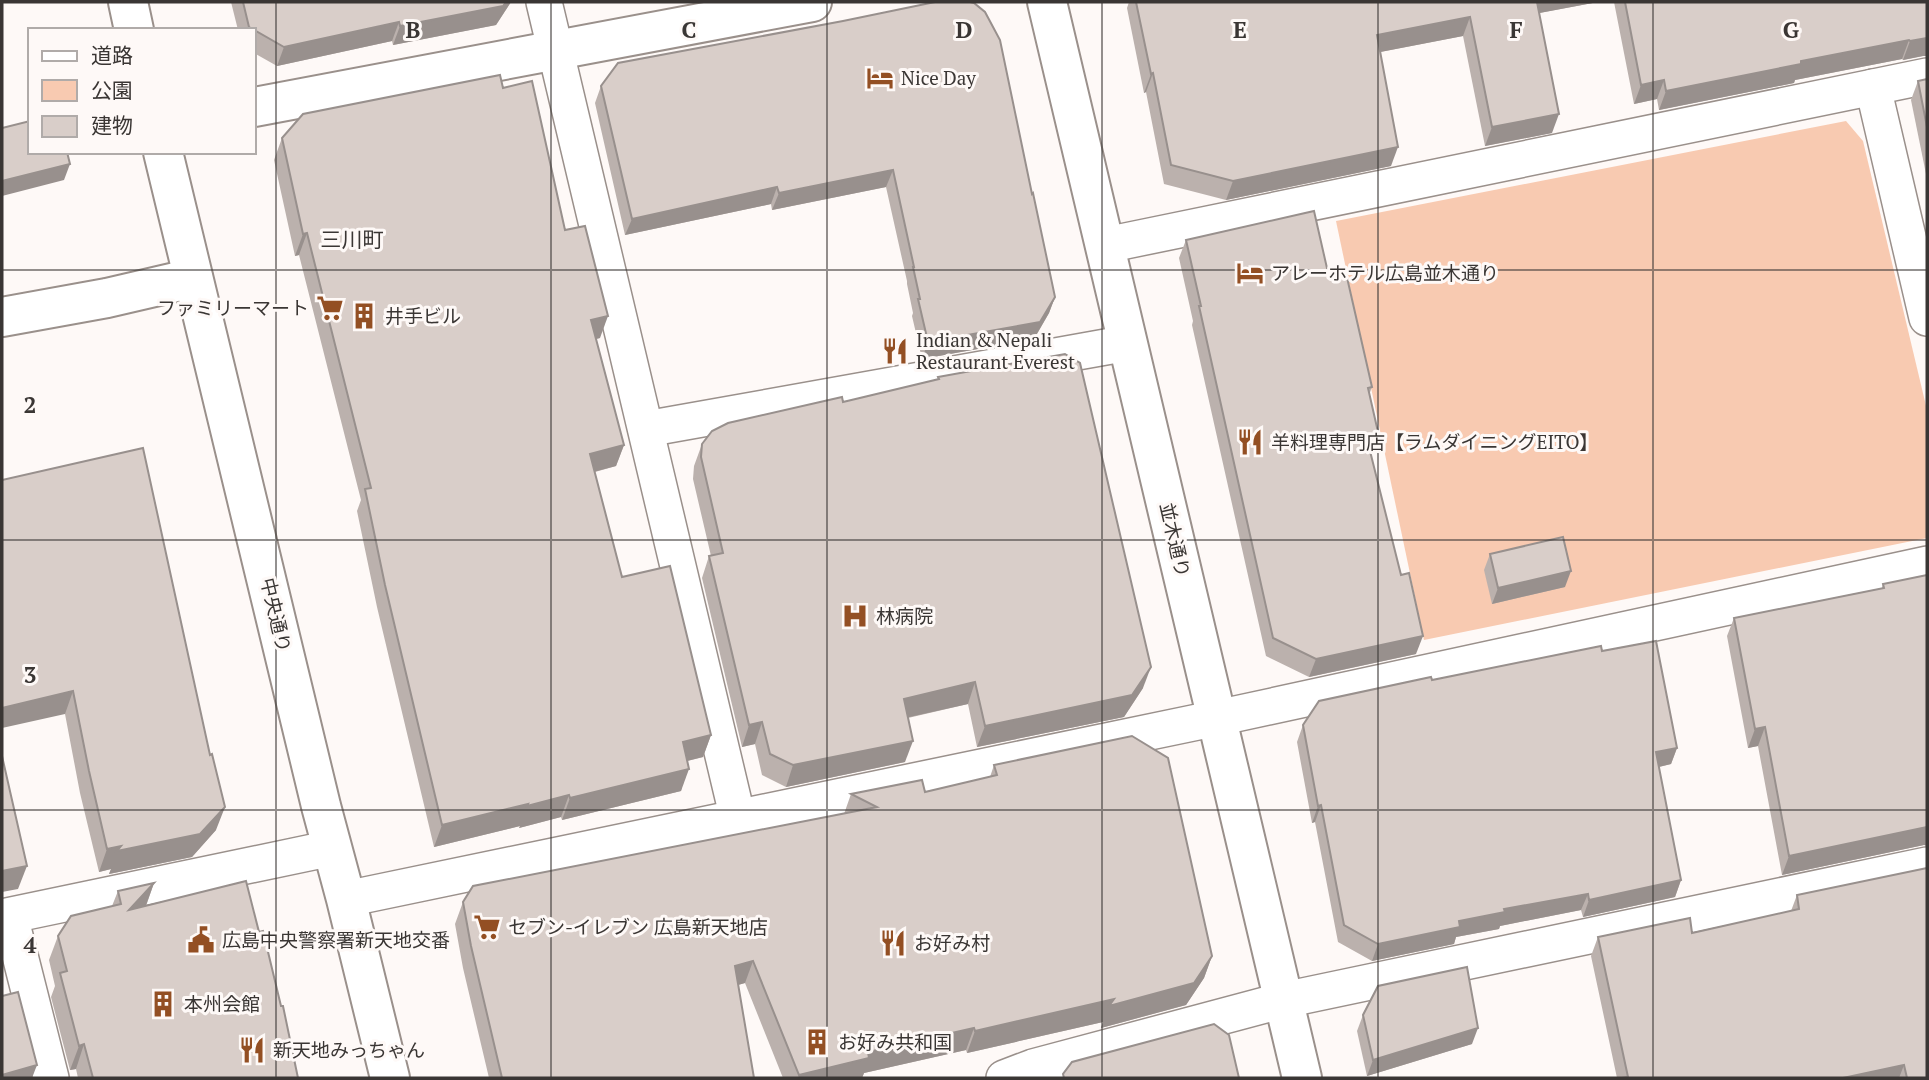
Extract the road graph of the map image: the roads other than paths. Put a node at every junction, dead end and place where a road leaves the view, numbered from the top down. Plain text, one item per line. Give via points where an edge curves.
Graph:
1 (128, 2) edge
2 (544, 2) edge
3 (812, 2) edge
4 (1047, 2) edge
5 (134, 28) edge
6 (555, 50) junction
7 (1927, 76) edge
8 (1873, 87) junction
9 (256, 107) edge
10 (163, 154) edge
11 (1106, 245) junction
12 (193, 278) junction
13 (2, 317) edge
14 (1927, 318) edge
15 (1128, 343) junction
16 (646, 429) junction
17 (1927, 564) edge
18 (1217, 718) junction
19 (737, 819) junction
20 (332, 848) junction
21 (1927, 865) edge
22 (346, 899) junction
23 (6, 916) edge
24 (1284, 1000) junction
25 (1025, 1074) edge
26 (51, 1078) edge
27 (390, 1078) edge
28 (1302, 1078) edge

1 - 5 street
2 - 6 street
3 - 6 street
4 - 11 street, 並木通り
6 - 9 street
6 - 16 street
7 - 8 street
8 - 11 street
8 - 14 street
10 - 12 street, 中央通り
11 - 15 street, 並木通り
12 - 13 street
12 - 20 street, 中央通り
15 - 16 street
15 - 18 street, 並木通り
16 - 19 street
17 - 18 street
18 - 19 street
18 - 24 street, 並木通り
19 - 22 street
20 - 22 street, 中央通り
20 - 23 street
21 - 24 street
22 - 27 street, 中央通り
23 - 26 street
24 - 25 street
24 - 28 street, 並木通り

